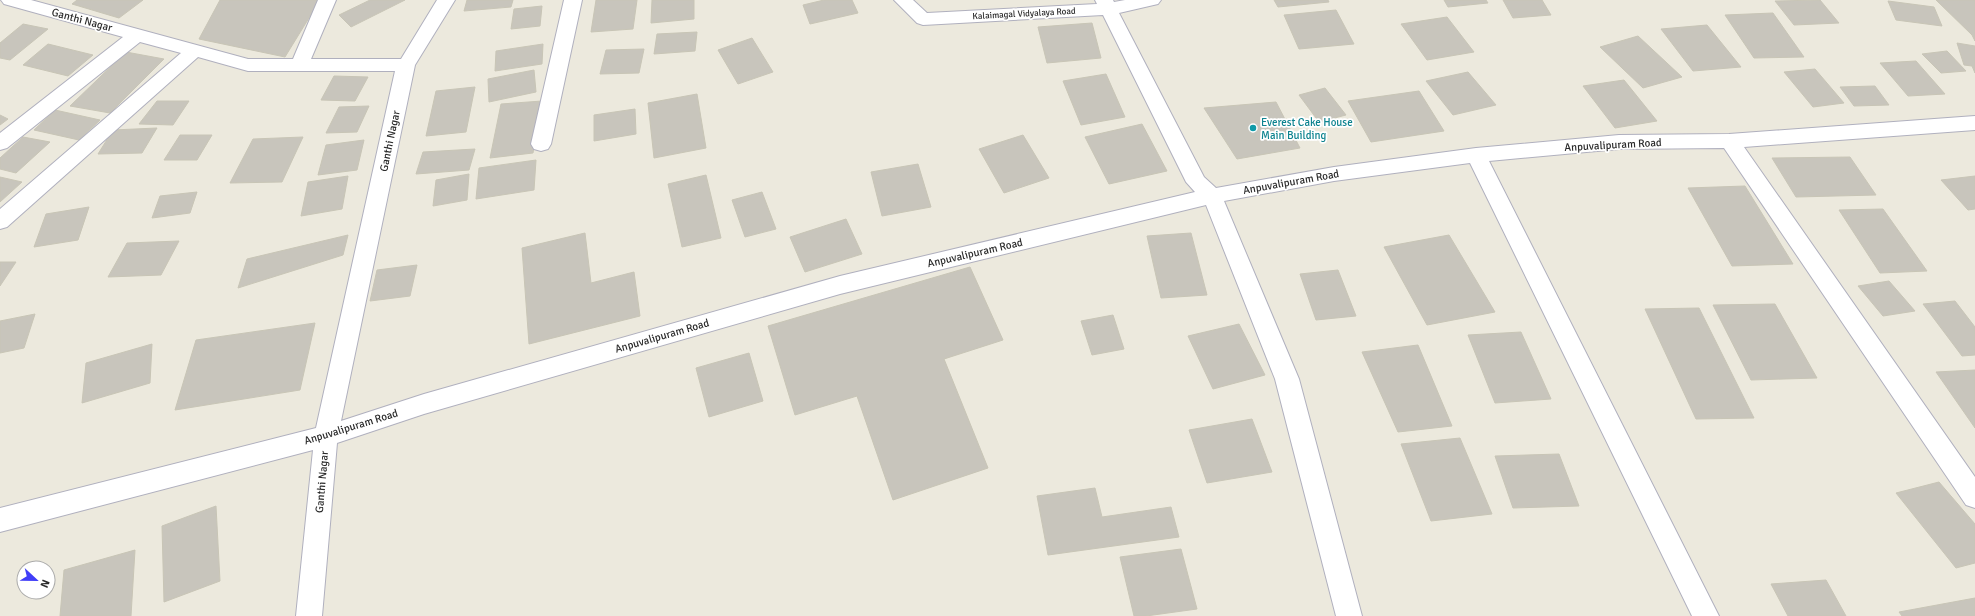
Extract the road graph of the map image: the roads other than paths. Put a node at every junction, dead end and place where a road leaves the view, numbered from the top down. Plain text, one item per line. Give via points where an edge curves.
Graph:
1 (10, 0) edge
2 (327, 0) edge
3 (446, 0) edge
4 (573, 0) edge
5 (903, 0) edge
6 (1152, 0) edge
7 (1107, 5) edge
8 (137, 35) junction
9 (195, 50) junction
10 (406, 65) junction
11 (299, 66) junction
12 (1975, 123) edge
13 (1729, 140) junction
14 (0, 143) edge
15 (541, 144) dead end
16 (1476, 155) junction
17 (1212, 196) junction
18 (0, 221) edge
19 (326, 436) junction
20 (1975, 497) edge
21 (0, 520) edge
22 (309, 616) edge
23 (1349, 616) edge
24 (1706, 616) edge

1 - 8 street, Ganthi Nagar
2 - 11 street
3 - 10 street
4 - 15 street
5 - 7 street, Kalaimagal Vidyalaya Road via 923,19
6 - 7 street, Kalaimagal Vidyalaya Road
7 - 17 street via 1196,182
8 - 9 street, Ganthi Nagar
8 - 14 street
9 - 11 street, Ganthi Nagar via 248,65
9 - 18 street
10 - 11 street, Ganthi Nagar
10 - 19 street, Ganthi Nagar
12 - 13 street, Anpuvalipuram Road
13 - 16 street, Anpuvalipuram Road via 1619,142
13 - 20 street
16 - 17 street, Anpuvalipuram Road via 1334,174
16 - 24 street
17 - 19 street, Anpuvalipuram Road via 840,285 424,404
17 - 23 street via 1288,379
19 - 21 street, Anpuvalipuram Road
19 - 22 street, Ganthi Nagar

